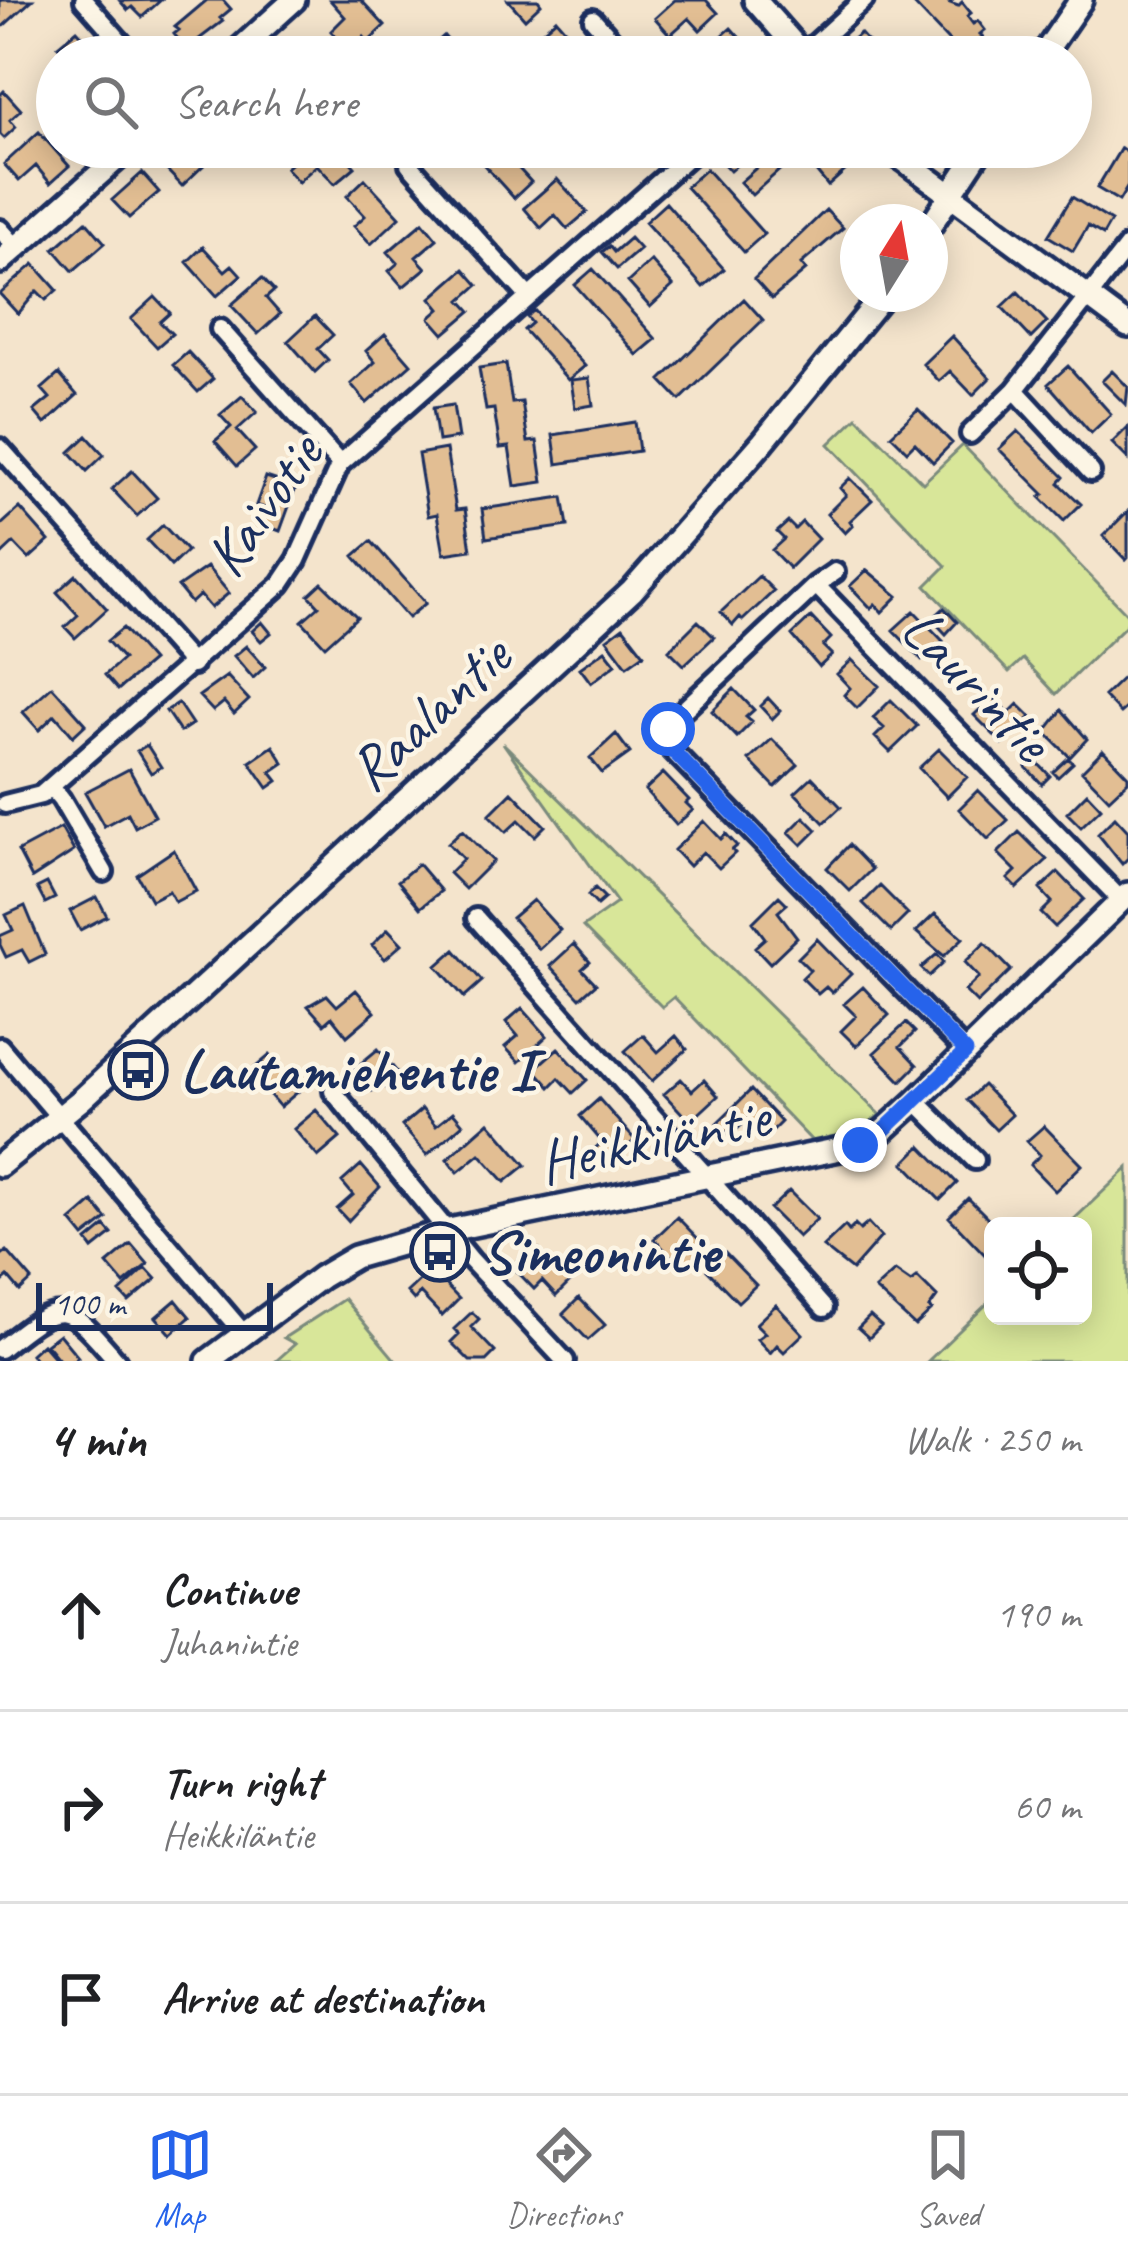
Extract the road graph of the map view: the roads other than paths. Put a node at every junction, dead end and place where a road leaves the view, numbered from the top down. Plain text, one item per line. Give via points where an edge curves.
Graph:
1 (84, 0) edge
2 (294, 0) edge
3 (755, 0) edge
4 (864, 0) edge
5 (1081, 0) edge
6 (593, 19) dead end
7 (116, 36) edge
8 (254, 36) edge
9 (608, 36) edge
10 (786, 36) edge
11 (825, 36) edge
12 (1056, 36) edge
13 (106, 168) edge
14 (413, 168) edge
15 (675, 168) edge
16 (913, 168) edge
17 (968, 168) edge
18 (950, 196) junction
19 (945, 204) edge
20 (0, 229) edge
21 (1128, 247) edge
22 (8, 255) edge
23 (529, 297) junction
24 (1092, 297) junction
25 (869, 312) edge
26 (1128, 326) edge
27 (220, 329) dead end
28 (1015, 390) junction
29 (970, 434) dead end
30 (0, 448) edge
31 (340, 464) junction
32 (1091, 472) dead end
33 (836, 572) dead end
34 (815, 586) junction
35 (193, 665) junction
36 (51, 788) junction
37 (2, 801) edge
38 (104, 872) dead end
39 (1125, 897) edge
40 (476, 918) dead end
41 (0, 1047) edge
42 (966, 1052) junction
43 (333, 1091) dead end
44 (916, 1101) junction
45 (61, 1118) junction
46 (975, 1160) dead end
47 (0, 1165) edge
48 (705, 1177) junction
49 (449, 1230) junction
50 (824, 1308) dead end
51 (244, 1334) junction
52 (0, 1349) edge
53 (116, 1361) edge
54 (208, 1361) edge
55 (565, 1361) edge

1 - 7 street
2 - 8 street
3 - 10 street
4 - 11 street
5 - 12 street
6 - 9 street
13 - 22 street
14 - 23 street
15 - 23 street, Kaivotie
16 - 18 street
17 - 18 street
18 - 19 street
18 - 24 street
20 - 22 street
21 - 24 street
23 - 31 street, Kaivotie
24 - 26 street
24 - 28 street
25 - 45 street, Raalantie via 632,591
27 - 31 street
28 - 29 street
28 - 32 street
30 - 35 street
31 - 35 street, Kaivotie via 281,584
33 - 34 street
34 - 39 street, Laurintie
34 - 42 street via 674,719 667,739
35 - 36 street, Kaivotie
36 - 37 street, Kaivotie via 31,800
36 - 38 street
39 - 42 street, Heikkiläntie
40 - 48 street
41 - 45 street
42 - 44 street, Heikkiläntie
43 - 49 street
44 - 46 street
44 - 48 street, Heikkiläntie via 860,1145
45 - 47 street, Raalantie
45 - 51 street
48 - 49 street, Heikkiläntie
48 - 50 street
49 - 51 street, Heikkiläntie via 355,1257
49 - 55 street
51 - 54 street, Heikkiläntie
52 - 53 street via 60,1311 81,1319

